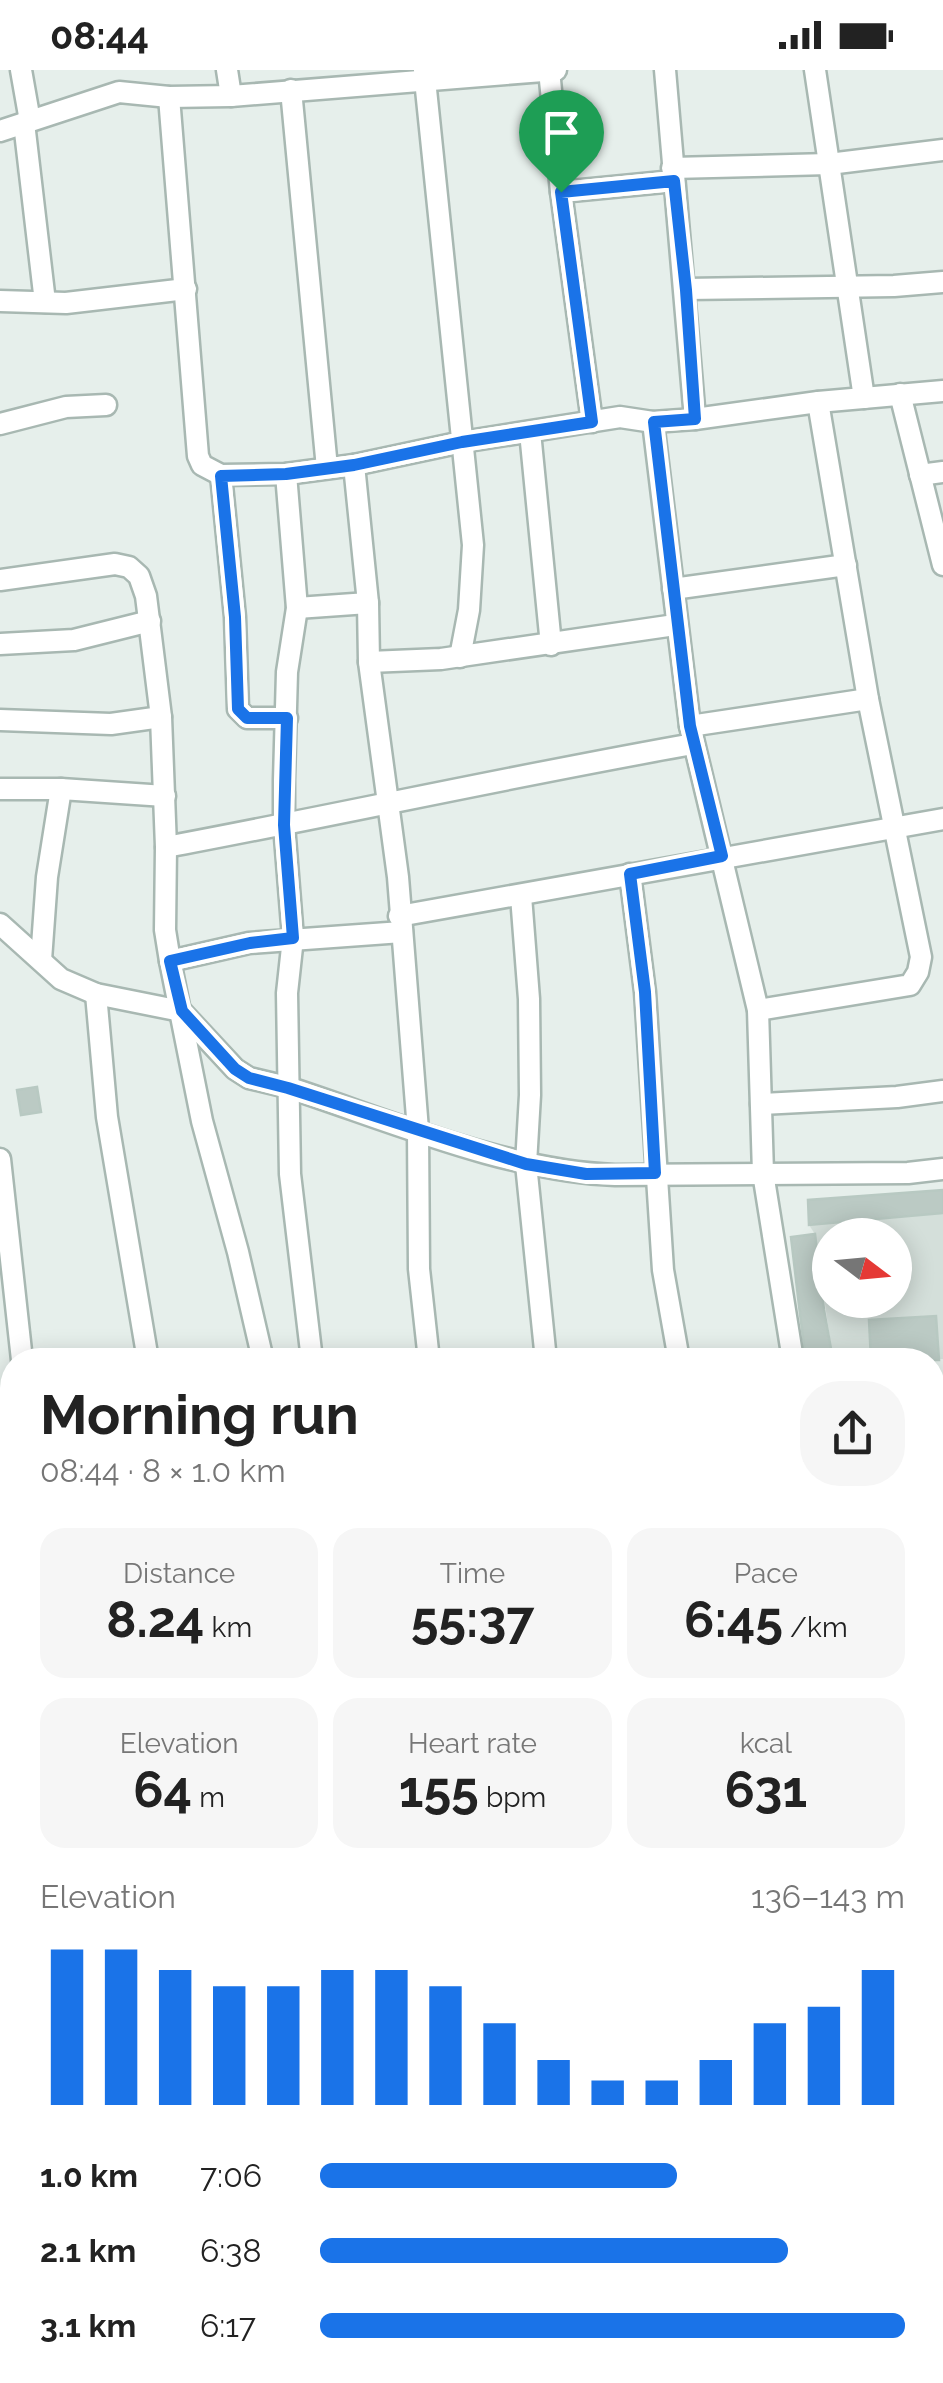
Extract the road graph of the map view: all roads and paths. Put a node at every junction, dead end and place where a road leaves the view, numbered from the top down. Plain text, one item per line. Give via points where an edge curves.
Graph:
1 (21, 70) edge
2 (114, 70) edge
3 (227, 70) edge
4 (551, 70) edge
5 (665, 70) edge
6 (815, 70) edge
7 (425, 74) edge
8 (291, 90) junction
9 (119, 92) junction
10 (169, 96) junction
11 (230, 96) junction
12 (27, 122) junction
13 (0, 131) edge
14 (943, 150) edge
15 (830, 164) junction
16 (673, 174) junction
17 (561, 192) junction
18 (943, 282) edge
19 (848, 286) junction
20 (186, 289) junction
21 (686, 290) junction
22 (0, 301) edge
23 (45, 302) junction
24 (943, 391) edge
25 (900, 394) junction
26 (864, 398) junction
27 (818, 402) junction
28 (106, 404) dead end
29 (695, 419) junction
30 (592, 422) junction
31 (654, 422) junction
32 (0, 424) edge
33 (530, 432) junction
34 (462, 442) junction
35 (354, 465) junction
36 (327, 468) junction
37 (943, 472) edge
38 (286, 474) junction
39 (920, 475) junction
40 (221, 476) junction
41 (846, 565) junction
42 (943, 565) edge
43 (0, 580) edge
44 (673, 589) junction
45 (368, 603) junction
46 (297, 608) junction
47 (150, 621) junction
48 (676, 625) junction
49 (0, 644) edge
50 (551, 645) junction
51 (460, 657) junction
52 (369, 662) junction
53 (868, 699) junction
54 (161, 717) junction
55 (287, 718) junction
56 (0, 720) edge
57 (691, 735) junction
58 (60, 789) junction
59 (0, 790) edge
60 (165, 796) junction
61 (386, 804) junction
62 (943, 819) edge
63 (284, 825) junction
64 (893, 827) junction
65 (166, 847) junction
66 (722, 856) junction
67 (630, 874) junction
68 (521, 896) junction
69 (0, 924) edge
70 (401, 924) junction
71 (293, 938) junction
72 (943, 955) edge
73 (921, 956) junction
74 (41, 960) junction
75 (170, 961) junction
76 (96, 994) junction
77 (758, 1010) junction
78 (182, 1011) junction
79 (288, 1088) junction
80 (943, 1091) edge
81 (761, 1104) junction
82 (418, 1130) junction
83 (0, 1159) edge
84 (526, 1164) junction
85 (943, 1169) edge
86 (655, 1173) junction
87 (763, 1173) junction
88 (8, 1312) edge
89 (18, 1348) edge
90 (146, 1348) edge
91 (259, 1348) edge
92 (311, 1348) edge
93 (428, 1348) edge
94 (545, 1348) edge
95 (677, 1348) edge
96 (791, 1348) edge

1 - 12 street
2 - 9 street
3 - 11 street
4 - 7 street
4 - 17 street
5 - 16 street
6 - 15 street
7 - 8 street
7 - 34 street
8 - 11 street
8 - 36 street
9 - 10 street
9 - 12 street
10 - 11 street
10 - 20 street
12 - 13 street
12 - 23 street
14 - 15 street
15 - 16 street
15 - 19 street
16 - 17 street
16 - 21 street
17 - 30 street
18 - 19 street
19 - 21 street
19 - 26 street
20 - 23 street
20 - 40 street via 198,456
21 - 29 street
22 - 23 street
24 - 25 street
25 - 26 street
25 - 39 street
26 - 27 street
27 - 29 street
27 - 41 street
28 - 32 street
29 - 31 street
30 - 31 street
30 - 33 street
31 - 44 street
33 - 34 street
33 - 50 street
34 - 35 street
34 - 51 street via 473,575
35 - 36 street
35 - 45 street
36 - 38 street
37 - 39 street
38 - 40 street
38 - 46 street
39 - 42 street
40 - 55 street via 238,709 247,718
41 - 44 street
41 - 53 street
43 - 47 street via 128,567 139,576
44 - 48 street
45 - 46 street
45 - 52 street
46 - 55 street via 286,672
47 - 49 street via 74,640
47 - 54 street
48 - 50 street
48 - 57 street
50 - 51 street
51 - 52 street
52 - 61 street
53 - 57 street
53 - 64 street
54 - 56 street via 112,724
54 - 60 street
55 - 63 street
57 - 61 street
57 - 66 street
58 - 59 street
58 - 60 street
58 - 74 street
60 - 65 street
61 - 63 street
61 - 70 street
62 - 64 street
63 - 65 street
63 - 71 street
64 - 66 street
64 - 73 street
65 - 75 street
66 - 67 street
66 - 77 street
67 - 68 street
67 - 86 street via 645,992
68 - 70 street
68 - 84 street via 530,1038
69 - 74 street
70 - 71 street
70 - 82 street
71 - 75 street
71 - 79 street
72 - 73 street
73 - 77 street via 910,986
74 - 76 street
75 - 78 street
76 - 78 street
76 - 90 street via 108,1117
77 - 81 street
78 - 79 street via 235,1069
78 - 91 street via 202,1121
79 - 82 street
79 - 92 street via 290,1174
80 - 81 street
81 - 87 street
82 - 84 street
82 - 93 street via 418,1269
83 - 88 street
84 - 86 street via 586,1174
84 - 94 street
85 - 87 street
86 - 87 street
86 - 95 street
87 - 96 street
88 - 89 street

